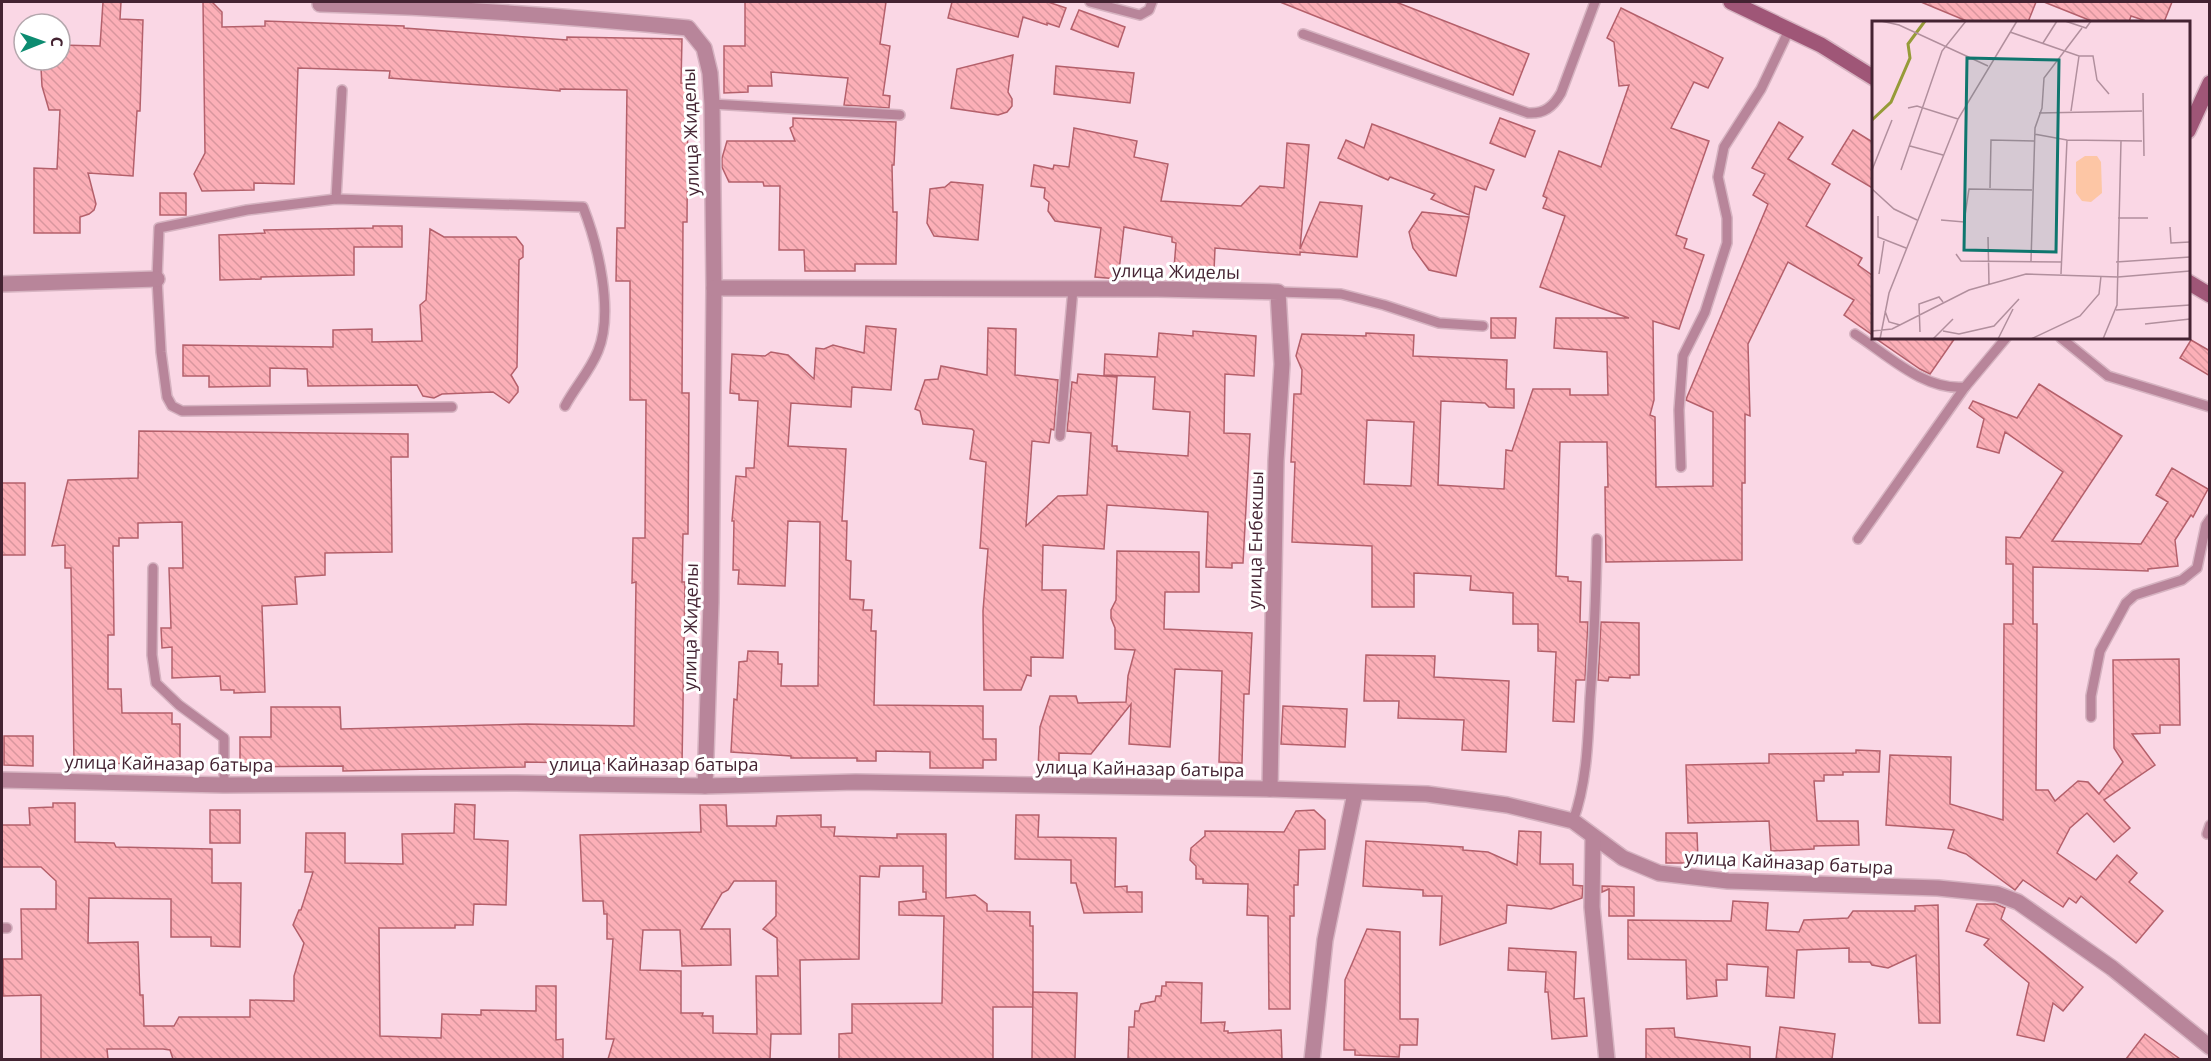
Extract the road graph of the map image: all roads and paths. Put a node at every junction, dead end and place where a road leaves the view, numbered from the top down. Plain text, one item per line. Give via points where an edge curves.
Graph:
1 (320, 2) edge
2 (1090, 2) edge
3 (1152, 2) edge
4 (1595, 2) edge
5 (1731, 2) edge
6 (1789, 30) junction
7 (1303, 34) dead end
8 (1872, 77) edge
9 (2210, 83) edge
10 (342, 90) dead end
11 (712, 104) junction
12 (900, 115) dead end
13 (2190, 128) edge
14 (336, 200) junction
15 (157, 279) junction
16 (2190, 283) edge
17 (2, 284) edge
18 (714, 288) junction
19 (1073, 289) junction
20 (1278, 292) junction
21 (2210, 295) edge
22 (1483, 326) dead end
23 (1855, 334) dead end
24 (2005, 339) edge
25 (2062, 339) edge
26 (1965, 387) junction
27 (565, 406) dead end
28 (452, 407) dead end
29 (2210, 407) edge
30 (1060, 436) dead end
31 (1681, 466) dead end
32 (2208, 522) edge
33 (1858, 538) dead end
34 (1598, 539) dead end
35 (2210, 539) edge
36 (153, 568) dead end
37 (2091, 717) dead end
38 (2, 780) edge
39 (224, 785) junction
40 (705, 786) junction
41 (1270, 789) junction
42 (1355, 793) junction
43 (1574, 821) junction
44 (1593, 837) junction
45 (2210, 1047) edge
46 (1312, 1059) edge
47 (1607, 1059) edge

1 - 11 street, улица Жиделы via 543,14 688,28 704,48
2 - 3 lane via 1140,15 1149,10
4 - 7 lane via 1561,93 1547,110 1536,114
5 - 6 main road
6 - 8 main road
6 - 31 lane via 1761,89 1724,147 1718,177 1727,218 1727,243 1705,312 1683,357 1679,410
9 - 13 main road
10 - 14 lane
11 - 12 lane
11 - 18 street, улица Жиделы
14 - 15 lane via 247,210 159,228
14 - 27 lane via 583,207 594,234 604,318 599,349
15 - 17 street
15 - 28 lane via 167,397 172,406 182,411
16 - 21 main road
18 - 19 street, улица Жиделы
18 - 40 street, улица Жиделы
19 - 20 street, улица Жиделы
19 - 30 lane
20 - 22 lane via 1341,294 1439,323
20 - 41 street, улица Енбекшы via 1281,363
23 - 26 lane via 1925,381
24 - 26 lane
25 - 29 lane via 2108,376
26 - 33 lane
32 - 35 lane
32 - 37 lane via 2197,568 2182,580 2134,595 2126,603 2100,651
34 - 43 lane via 1587,746
36 - 39 lane via 152,655 156,683 224,738
38 - 39 street, улица Кайназар батыра
39 - 40 street, улица Кайназар батыра
40 - 41 street, улица Кайназар батыра via 856,782
41 - 42 street, улица Кайназар батыра
42 - 43 street, улица Кайназар батыра via 1427,794 1507,805
42 - 46 street via 1325,940
43 - 44 street, улица Кайназар батыра
44 - 45 street, улица Кайназар батыра via 1623,858 1659,873 1728,881 1938,888 1997,894 2018,902 2112,968
44 - 47 street via 1592,907

